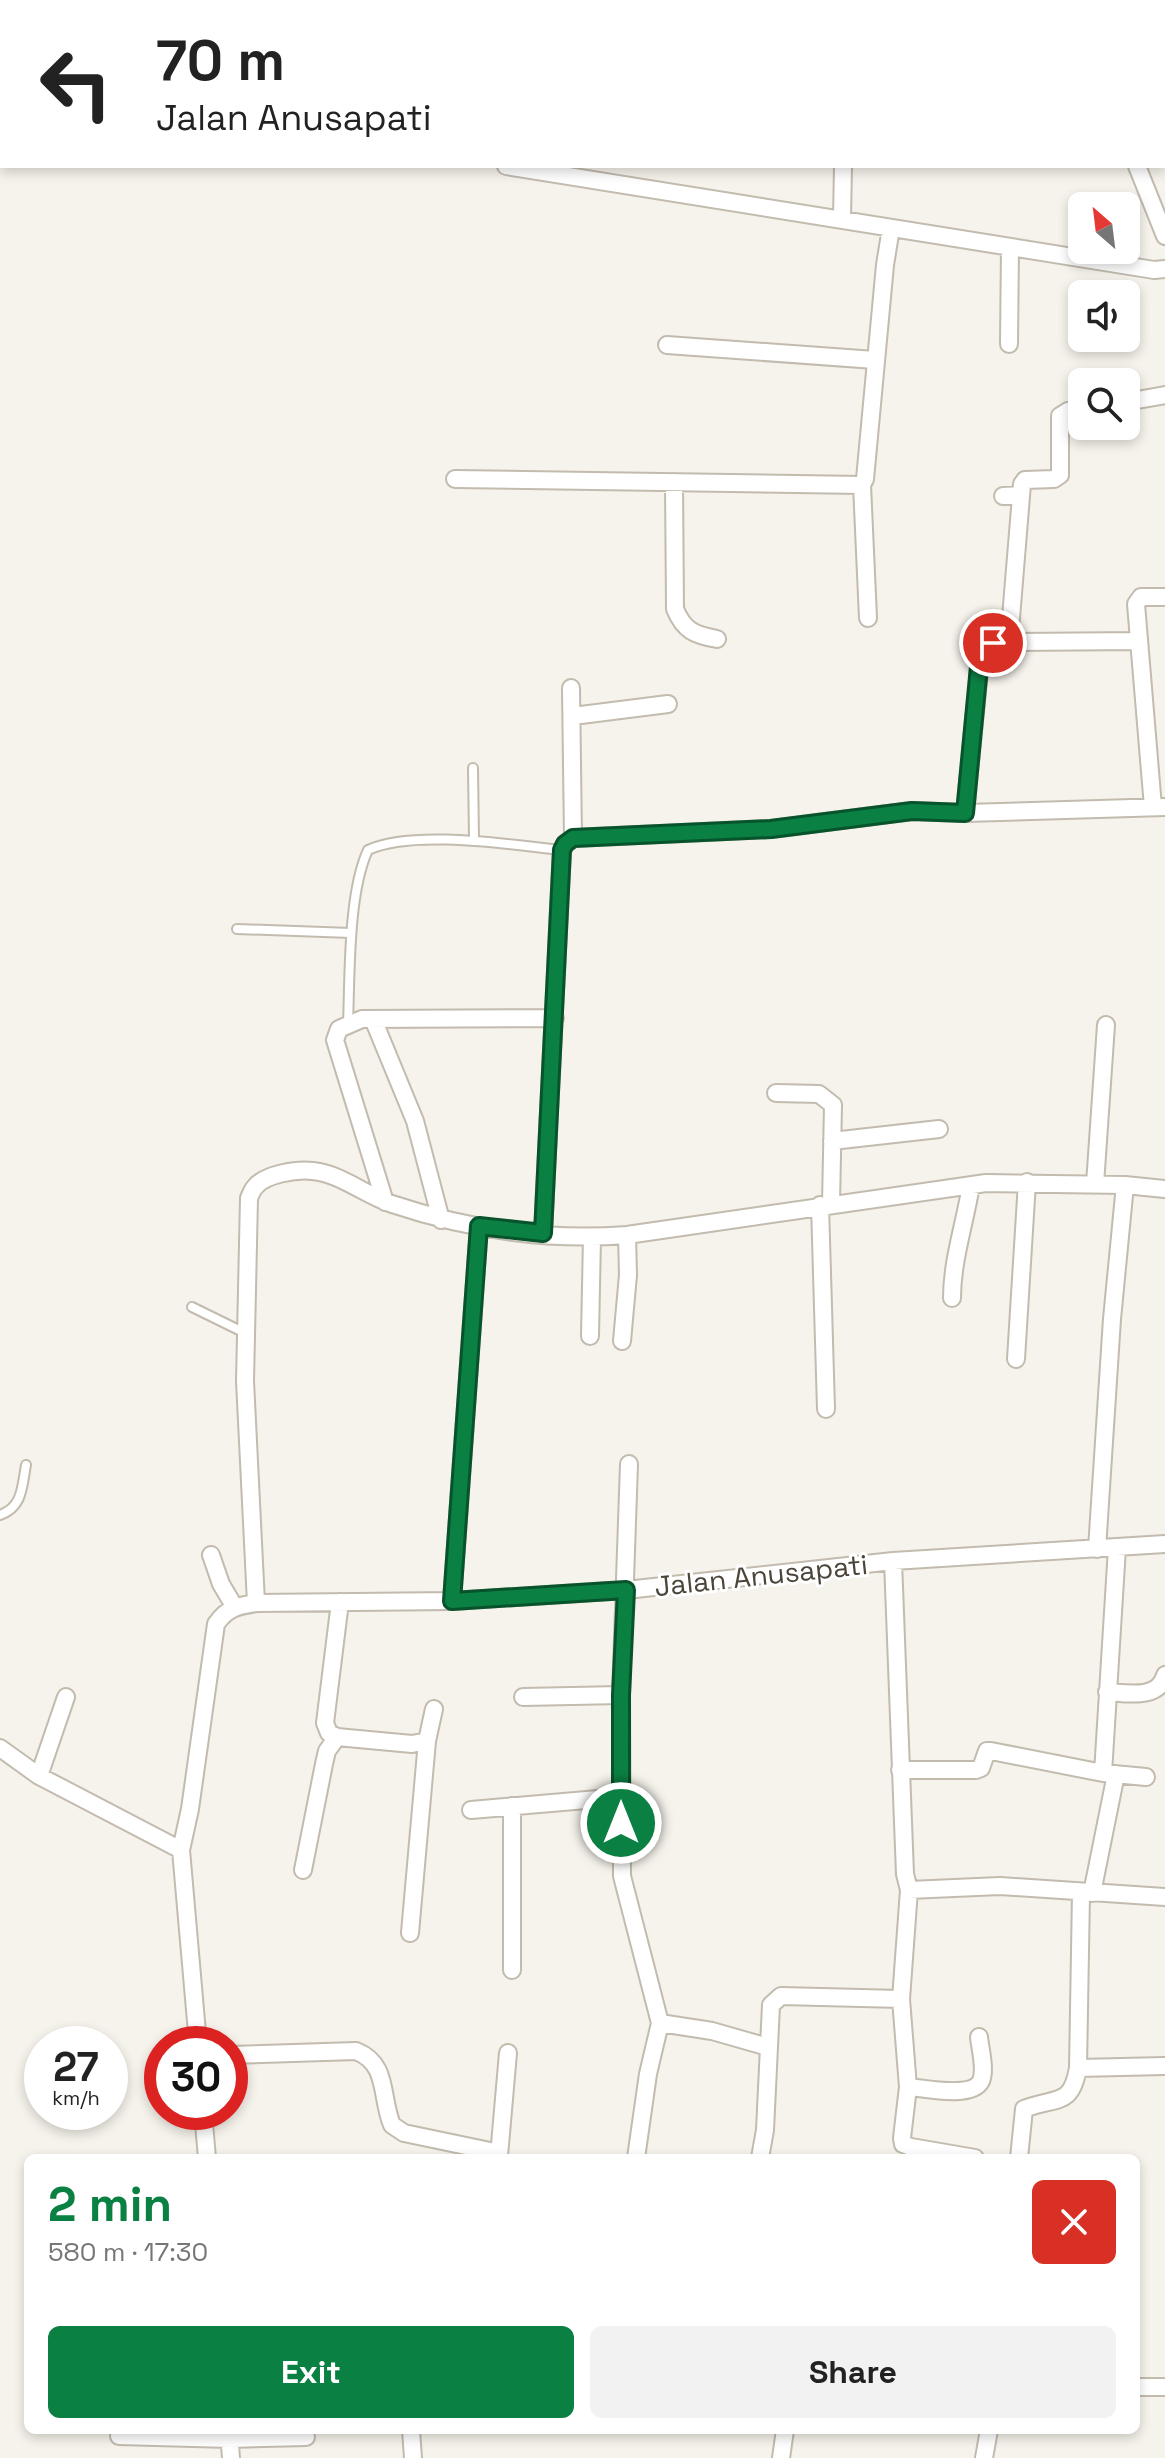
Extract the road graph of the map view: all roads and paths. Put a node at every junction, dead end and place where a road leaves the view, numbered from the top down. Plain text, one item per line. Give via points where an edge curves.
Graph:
1 (843, 168) edge
2 (1138, 168) edge
3 (548, 169) edge
4 (842, 218) junction
5 (891, 228) junction
6 (1164, 232) edge
7 (1010, 247) junction
8 (1165, 269) edge
9 (1009, 344) dead end
10 (667, 345) dead end
11 (875, 360) junction
12 (1165, 395) edge
13 (1140, 399) edge
14 (1068, 411) edge
15 (455, 479) dead end
16 (674, 482) junction
17 (862, 485) junction
18 (1021, 495) junction
19 (1003, 496) dead end
20 (1165, 597) edge
21 (868, 618) dead end
22 (717, 639) dead end
23 (1139, 641) junction
24 (1009, 642) junction
25 (571, 688) dead end
26 (668, 704) dead end
27 (573, 716) junction
28 (473, 768) dead end
29 (1159, 807) edge
30 (965, 813) junction
31 (474, 840) junction
32 (568, 844) junction
33 (237, 929) dead end
34 (351, 933) junction
35 (555, 1018) junction
36 (373, 1019) junction
37 (348, 1023) junction
38 (1106, 1025) dead end
39 (776, 1093) dead end
40 (939, 1129) dead end
41 (832, 1141) junction
42 (1027, 1182) junction
43 (1095, 1184) junction
44 (971, 1185) junction
45 (1125, 1185) junction
46 (1165, 1189) edge
47 (385, 1202) junction
48 (826, 1204) junction
49 (441, 1220) junction
50 (479, 1226) junction
51 (543, 1233) junction
52 (627, 1235) junction
53 (592, 1237) junction
54 (952, 1298) dead end
55 (192, 1307) dead end
56 (245, 1333) junction
57 (590, 1336) dead end
58 (622, 1341) dead end
59 (1016, 1359) dead end
60 (826, 1409) dead end
61 (629, 1464) dead end
62 (26, 1465) dead end
63 (0, 1515) edge
64 (1165, 1544) edge
65 (1117, 1548) junction
66 (1097, 1549) junction
67 (211, 1555) dead end
68 (893, 1561) junction
69 (626, 1590) junction
70 (452, 1601) junction
71 (340, 1602) junction
72 (256, 1603) junction
73 (234, 1606) junction
74 (1165, 1675) edge
75 (1107, 1692) junction
76 (621, 1695) junction
77 (66, 1697) dead end
78 (523, 1697) dead end
79 (434, 1709) dead end
80 (337, 1737) junction
81 (427, 1741) junction
82 (0, 1748) edge
83 (900, 1770) junction
84 (1109, 1774) junction
85 (39, 1776) junction
86 (1146, 1777) dead end
87 (621, 1797) junction
88 (512, 1806) junction
89 (471, 1810) dead end
90 (182, 1844) junction
91 (303, 1870) dead end
92 (909, 1890) junction
93 (1086, 1893) junction
94 (1165, 1897) edge
95 (410, 1933) dead end
96 (512, 1970) dead end
97 (901, 1999) junction
98 (660, 2023) junction
99 (197, 2026) edge
100 (979, 2037) dead end
101 (768, 2047) junction
102 (508, 2053) dead end
103 (248, 2054) edge
104 (1165, 2066) edge
105 (1078, 2068) junction
106 (908, 2087) junction
107 (205, 2130) edge
108 (207, 2154) edge
109 (495, 2154) edge
110 (500, 2154) edge
111 (637, 2154) edge
112 (760, 2154) edge
113 (954, 2154) edge
114 (1019, 2154) edge
115 (1140, 2387) edge
116 (1165, 2387) edge
117 (230, 2434) edge
118 (411, 2434) edge
119 (784, 2434) edge
120 (988, 2434) edge
121 (119, 2436) dead end
122 (306, 2437) dead end
123 (231, 2458) edge
124 (413, 2458) edge
125 (781, 2458) edge
126 (984, 2458) edge

1 - 4 street
2 - 6 street
3 - 4 street
4 - 5 street
5 - 7 street
5 - 11 street
7 - 8 street
7 - 9 street
10 - 11 street
11 - 17 street
12 - 13 street
14 - 18 street via 1060,416 1060,475 1025,480
15 - 16 street
16 - 17 street
16 - 22 street via 675,609 681,625 694,635
17 - 21 street
18 - 19 street
18 - 24 street
20 - 23 street via 1137,600
23 - 24 street
23 - 29 street
24 - 30 street via 988,644 980,656
25 - 27 street
26 - 27 street
27 - 32 street
28 - 31 lane
29 - 30 street
30 - 32 street via 912,811 771,829
31 - 32 lane
31 - 34 lane via 384,842 368,850
32 - 35 street
33 - 34 lane
34 - 37 lane
35 - 36 street
35 - 51 street
36 - 37 street
36 - 49 street via 415,1121
37 - 47 street via 335,1040
38 - 43 street
39 - 41 street via 819,1094 829,1100
40 - 41 street
41 - 48 street
42 - 43 street
42 - 44 street
42 - 59 street
43 - 45 street
44 - 48 street
44 - 54 street via 952,1270
45 - 46 street
45 - 66 street
47 - 49 street
47 - 56 street via 313,1171 255,1186 249,1198
48 - 52 street
48 - 60 street
49 - 50 street
50 - 51 street
50 - 70 street
51 - 53 street
52 - 53 street
52 - 58 street
53 - 57 street
55 - 56 lane
56 - 72 street
61 - 69 street
62 - 63 lane via 19,1502
64 - 65 street, Jalan Anusapati
65 - 66 street, Jalan Anusapati
65 - 75 street
66 - 68 street, Jalan Anusapati
67 - 73 street
68 - 69 street, Jalan Anusapati
68 - 83 street
69 - 70 street, Jalan Anusapati
69 - 76 street
70 - 71 street, Jalan Anusapati
71 - 72 street, Jalan Anusapati
71 - 80 street via 325,1723
72 - 73 street, Jalan Anusapati
73 - 90 street via 216,1624
74 - 75 street via 1153,1692
75 - 84 street
76 - 78 street
76 - 87 street
77 - 85 street
79 - 81 street
80 - 81 street
80 - 91 street via 324,1764
81 - 95 street
82 - 85 street
83 - 84 street via 976,1770 991,1751
83 - 92 street
84 - 86 street
84 - 93 street
85 - 90 street
87 - 88 street
87 - 98 street via 622,1876
88 - 89 street
88 - 96 street
90 - 99 street
92 - 93 street via 1000,1886
92 - 97 street
93 - 94 street
93 - 105 street
97 - 101 street via 781,1996 771,2005
97 - 106 street
98 - 101 street
98 - 111 street
100 - 106 street via 978,2085 964,2091
101 - 112 street
102 - 110 street
103 - 109 street via 356,2051 369,2056 378,2069 392,2125 404,2133
104 - 105 street
105 - 114 street via 1070,2094 1024,2109
106 - 113 street via 903,2144
107 - 108 street
115 - 116 street
117 - 121 street
117 - 122 street
117 - 123 street
118 - 124 street
119 - 125 street
120 - 126 street

